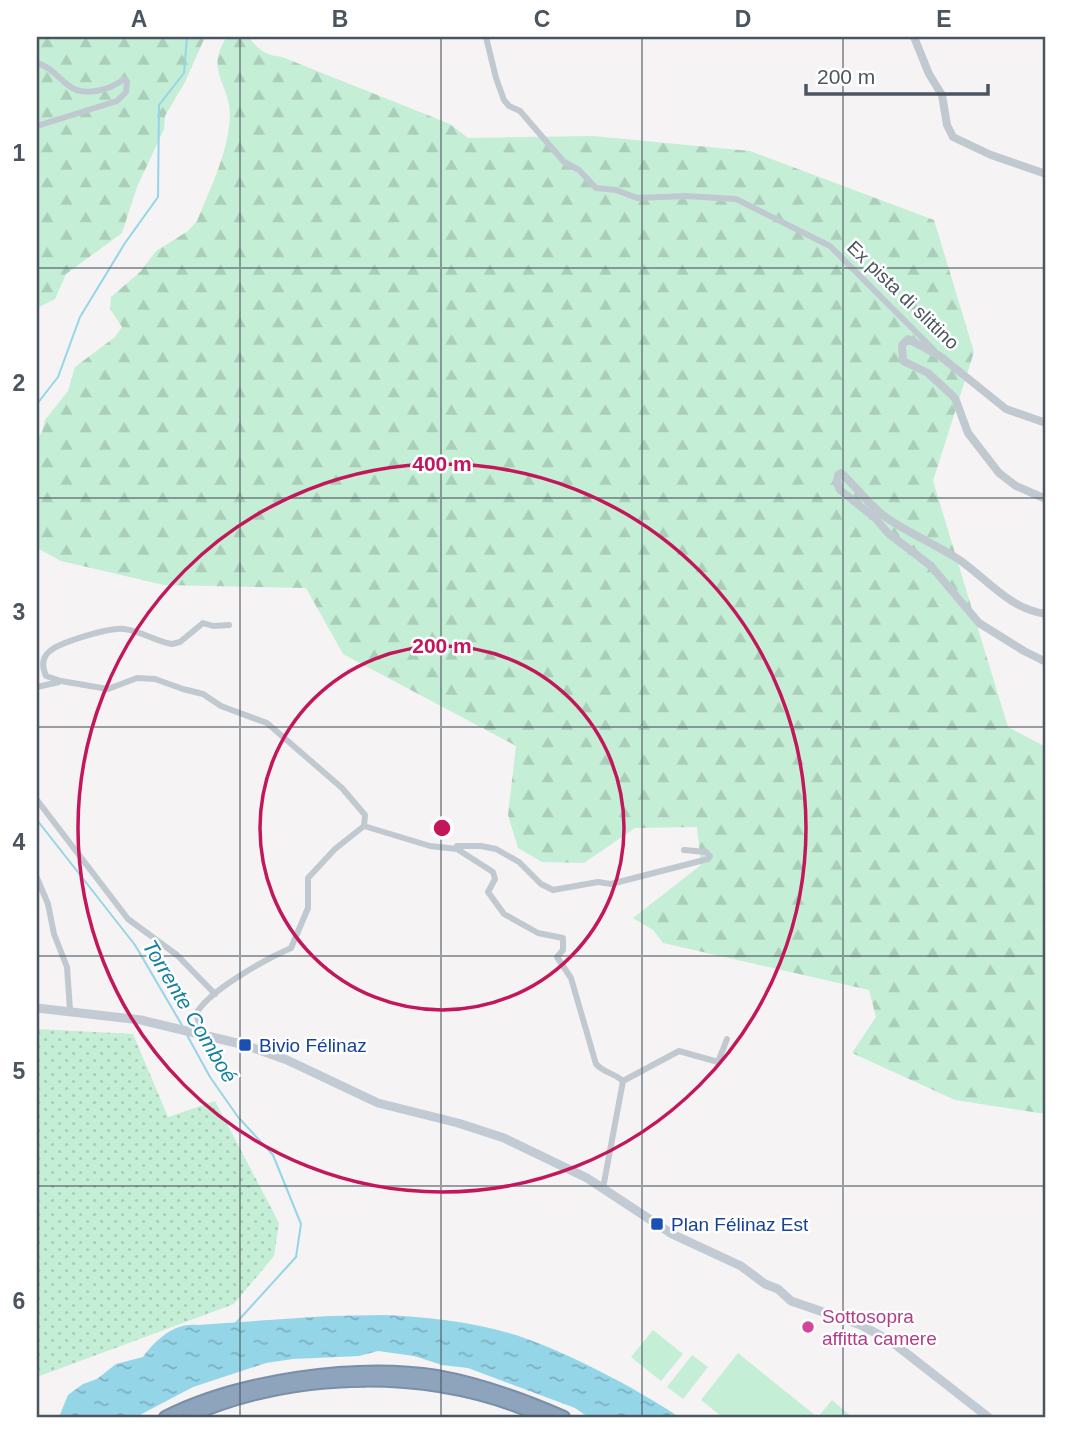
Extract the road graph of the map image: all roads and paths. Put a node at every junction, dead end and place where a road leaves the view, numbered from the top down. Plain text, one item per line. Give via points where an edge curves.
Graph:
1 (486, 37) edge
2 (914, 37) edge
3 (37, 63) edge
4 (37, 126) edge
5 (1046, 174) edge
6 (970, 380) junction
7 (1046, 423) edge
8 (1046, 499) edge
9 (1046, 614) edge
10 (229, 625) dead end
11 (1046, 662) edge
12 (61, 681) junction
13 (37, 687) edge
14 (37, 800) edge
15 (364, 826) junction
16 (457, 849) junction
17 (684, 850) dead end
18 (37, 878) edge
19 (215, 994) junction
20 (37, 1008) edge
21 (70, 1010) junction
22 (200, 1033) junction
23 (727, 1039) dead end
24 (623, 1081) junction
25 (603, 1188) junction
26 (190, 1416) edge
27 (165, 1417) edge
28 (543, 1417) edge
29 (564, 1417) edge
30 (988, 1417) edge

1 - 6 street, Ex pista di slittino via 504,100 596,188 638,198 736,199 830,246 922,340
2 - 5 street via 942,95 953,136
3 - 4 street via 50,67 70,88 95,91 124,79 127,82 126,92 117,101
6 - 7 street via 1006,409
6 - 8 street via 940,356 908,340 902,345 903,360 928,373 955,398 968,433 999,473
9 - 11 street via 1001,596 962,562 888,519 848,479 838,475 841,490 931,566 979,623
10 - 12 street via 203,623 172,644 121,628 70,642 50,651 43,661 46,676
12 - 13 street
12 - 15 street via 108,689 137,678 155,679 267,723 342,788 365,816
14 - 19 street via 128,919 177,955
15 - 16 street via 430,846
15 - 19 street via 308,878 308,908 291,947
16 - 17 street via 496,849 553,890 611,884 710,856
16 - 24 street via 493,872 488,892 503,914 538,933 563,938 563,950 557,957 571,978 596,1064
18 - 21 street via 67,967
19 - 22 street via 196,1014
20 - 21 main road
21 - 22 main road
22 - 25 main road via 275,1055 378,1103 504,1138
23 - 24 street via 718,1062 679,1051
24 - 25 street
25 - 30 main road via 672,1234 741,1266 791,1301 885,1337
26 - 28 highway via 282,1389 382,1381 475,1393
27 - 29 highway via 228,1394 302,1378 383,1372 499,1391

